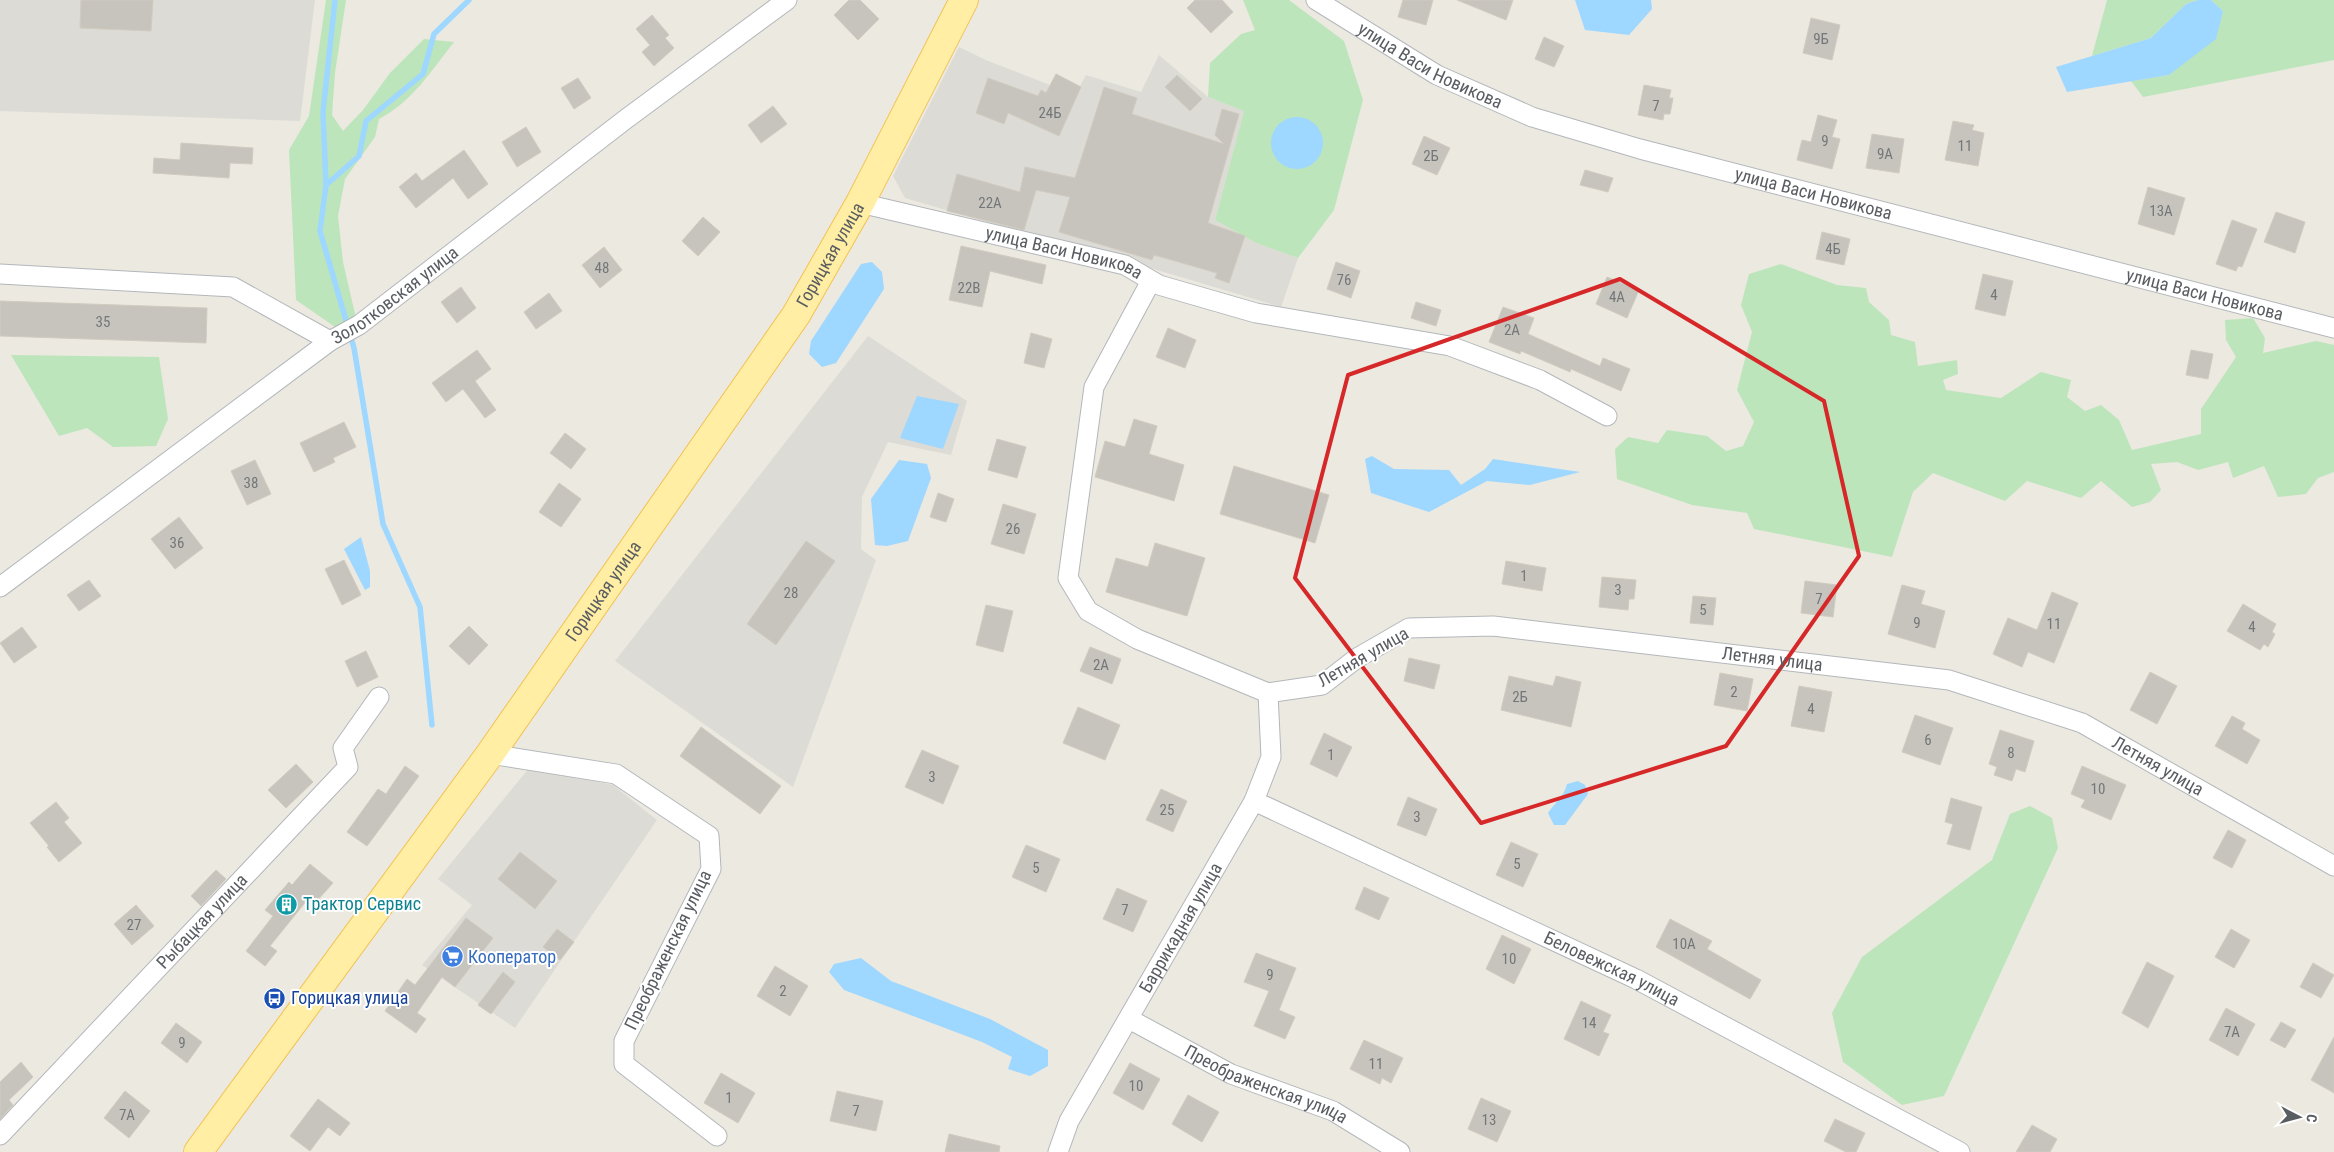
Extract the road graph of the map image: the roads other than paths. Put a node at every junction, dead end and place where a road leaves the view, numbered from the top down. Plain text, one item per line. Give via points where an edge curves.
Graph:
1 (787, 0) edge
2 (964, 0) edge
3 (1316, 0) edge
4 (860, 203) junction
5 (0, 274) edge
6 (1151, 281) junction
7 (2334, 328) edge
8 (334, 339) junction
9 (1607, 416) dead end
10 (0, 587) edge
11 (1268, 693) junction
12 (379, 697) dead end
13 (490, 754) junction
14 (1254, 801) junction
15 (2334, 866) edge
16 (1129, 1019) junction
17 (0, 1135) edge
18 (717, 1136) dead end
19 (206, 1149) edge
20 (1058, 1152) edge
21 (1400, 1152) edge
22 (1960, 1152) edge

1 - 8 street, Золотковская улица via 626,119 358,326
2 - 4 main road, Горицкая улица
3 - 7 street, улица Васи Новикова via 1437,75 1532,117 1640,149
4 - 6 street, улица Васи Новикова via 1125,266
4 - 13 main road, Горицкая улица via 796,315
5 - 8 street via 232,287
6 - 9 street, улица Васи Новикова via 1256,313 1450,346 1540,380
6 - 11 street via 1094,386 1068,578 1088,611 1104,621 1137,639
8 - 10 street, Золотковская улица
11 - 14 street, Баррикадная улица via 1271,758
11 - 15 street, Летняя улица via 1322,685 1357,658 1409,628 1493,626 1949,680 2082,723
12 - 17 street, Рыбацкая улица via 343,748 348,767
13 - 18 street, Преображенская улица via 616,774 709,836 711,869 624,1041 624,1064
13 - 19 main road, Горицкая улица
14 - 16 street, Баррикадная улица
14 - 22 street, Беловежская улица via 1636,979
16 - 20 street, Баррикадная улица via 1069,1121
16 - 21 street, Преображенская улица via 1231,1074 1333,1111

